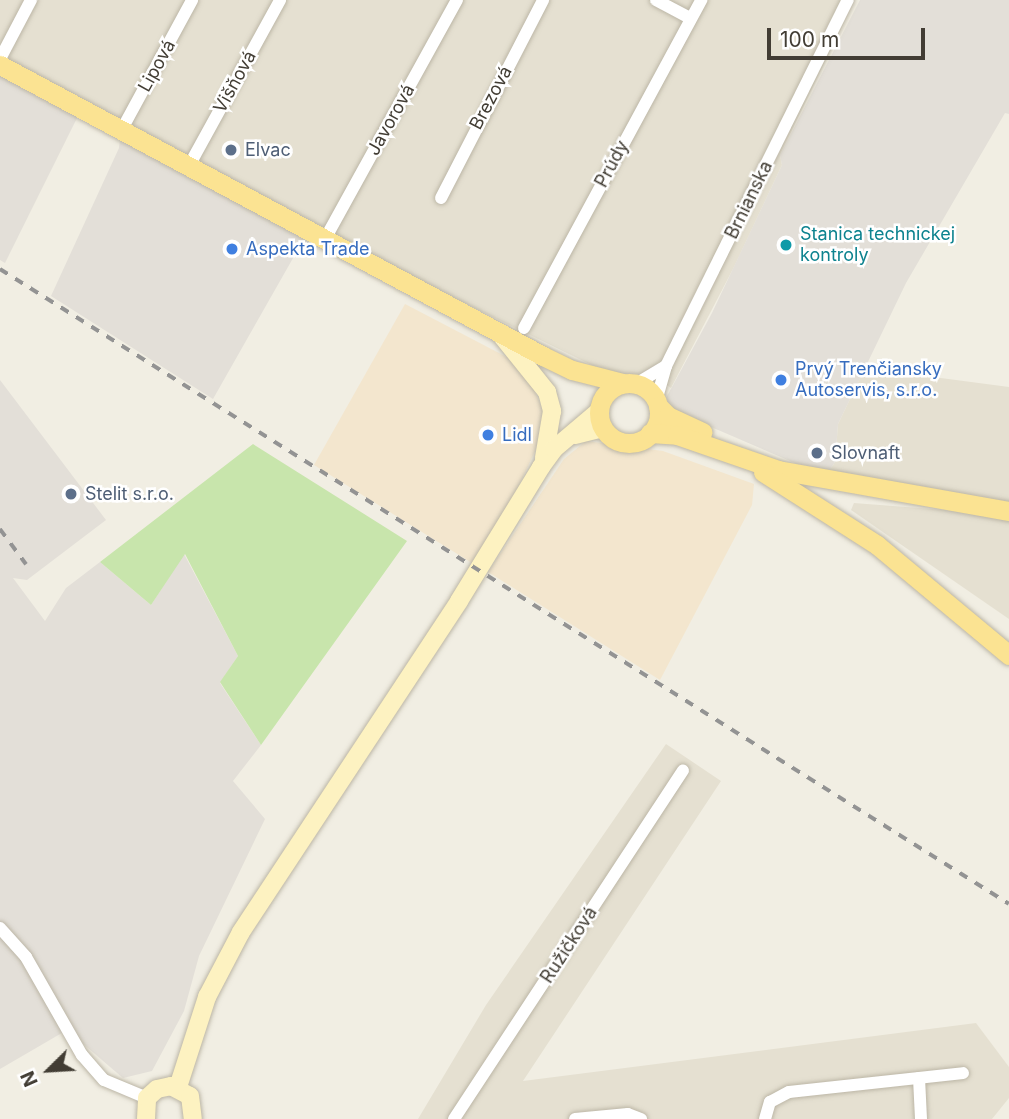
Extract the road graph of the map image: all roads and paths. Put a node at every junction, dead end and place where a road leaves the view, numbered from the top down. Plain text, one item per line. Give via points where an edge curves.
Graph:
1 (32, 0) edge
2 (192, 0) edge
3 (280, 0) edge
4 (457, 0) edge
5 (544, 0) edge
6 (656, 0) edge
7 (701, 0) edge
8 (848, 0) edge
9 (691, 18) junction
10 (0, 59) edge
11 (0, 65) edge
12 (121, 131) junction
13 (190, 164) junction
14 (441, 198) dead end
15 (325, 239) junction
16 (524, 328) dead end
17 (499, 333) junction
18 (666, 366) junction
19 (572, 370) junction
20 (629, 384) junction
21 (657, 404) junction
22 (601, 414) junction
23 (650, 433) junction
24 (747, 462) junction
25 (541, 467) junction
26 (840, 483) junction
27 (1009, 511) edge
28 (1009, 655) edge
29 (683, 770) dead end
30 (0, 928) edge
31 (963, 1073) dead end
32 (919, 1078) junction
33 (178, 1087) junction
34 (148, 1098) junction
35 (146, 1119) edge
36 (192, 1119) edge
37 (454, 1119) edge
38 (575, 1119) edge
39 (641, 1119) edge
40 (765, 1119) edge
41 (921, 1119) edge

1 - 10 street
2 - 12 street, Lipová
3 - 13 street, Višňová
4 - 15 street, Javorová
5 - 14 street, Brezová
6 - 9 street
7 - 9 street, Prúdy
8 - 18 street, Brnianska
9 - 16 street, Prúdy
11 - 12 main road
12 - 13 main road
13 - 15 main road
15 - 17 main road
17 - 19 main road
17 - 25 street via 547,392 550,438
18 - 20 street
18 - 21 street, Brnianska
19 - 20 main road
19 - 22 main road
20 - 21 main road via 648,389
20 - 22 main road via 608,391
21 - 23 main road
21 - 26 main road via 688,427
22 - 23 main road via 627,443
22 - 25 street
23 - 24 main road via 677,435
24 - 26 main road
24 - 28 main road via 877,545
25 - 33 street via 459,601 241,932 207,997
26 - 27 main road
29 - 37 street, Ružičková
30 - 34 street via 26,957 82,1055 104,1080
31 - 32 street
32 - 40 street via 780,1094 770,1102
32 - 41 street
33 - 34 street via 164,1086
33 - 36 street via 193,1103
34 - 35 street
38 - 39 street via 628,1114

